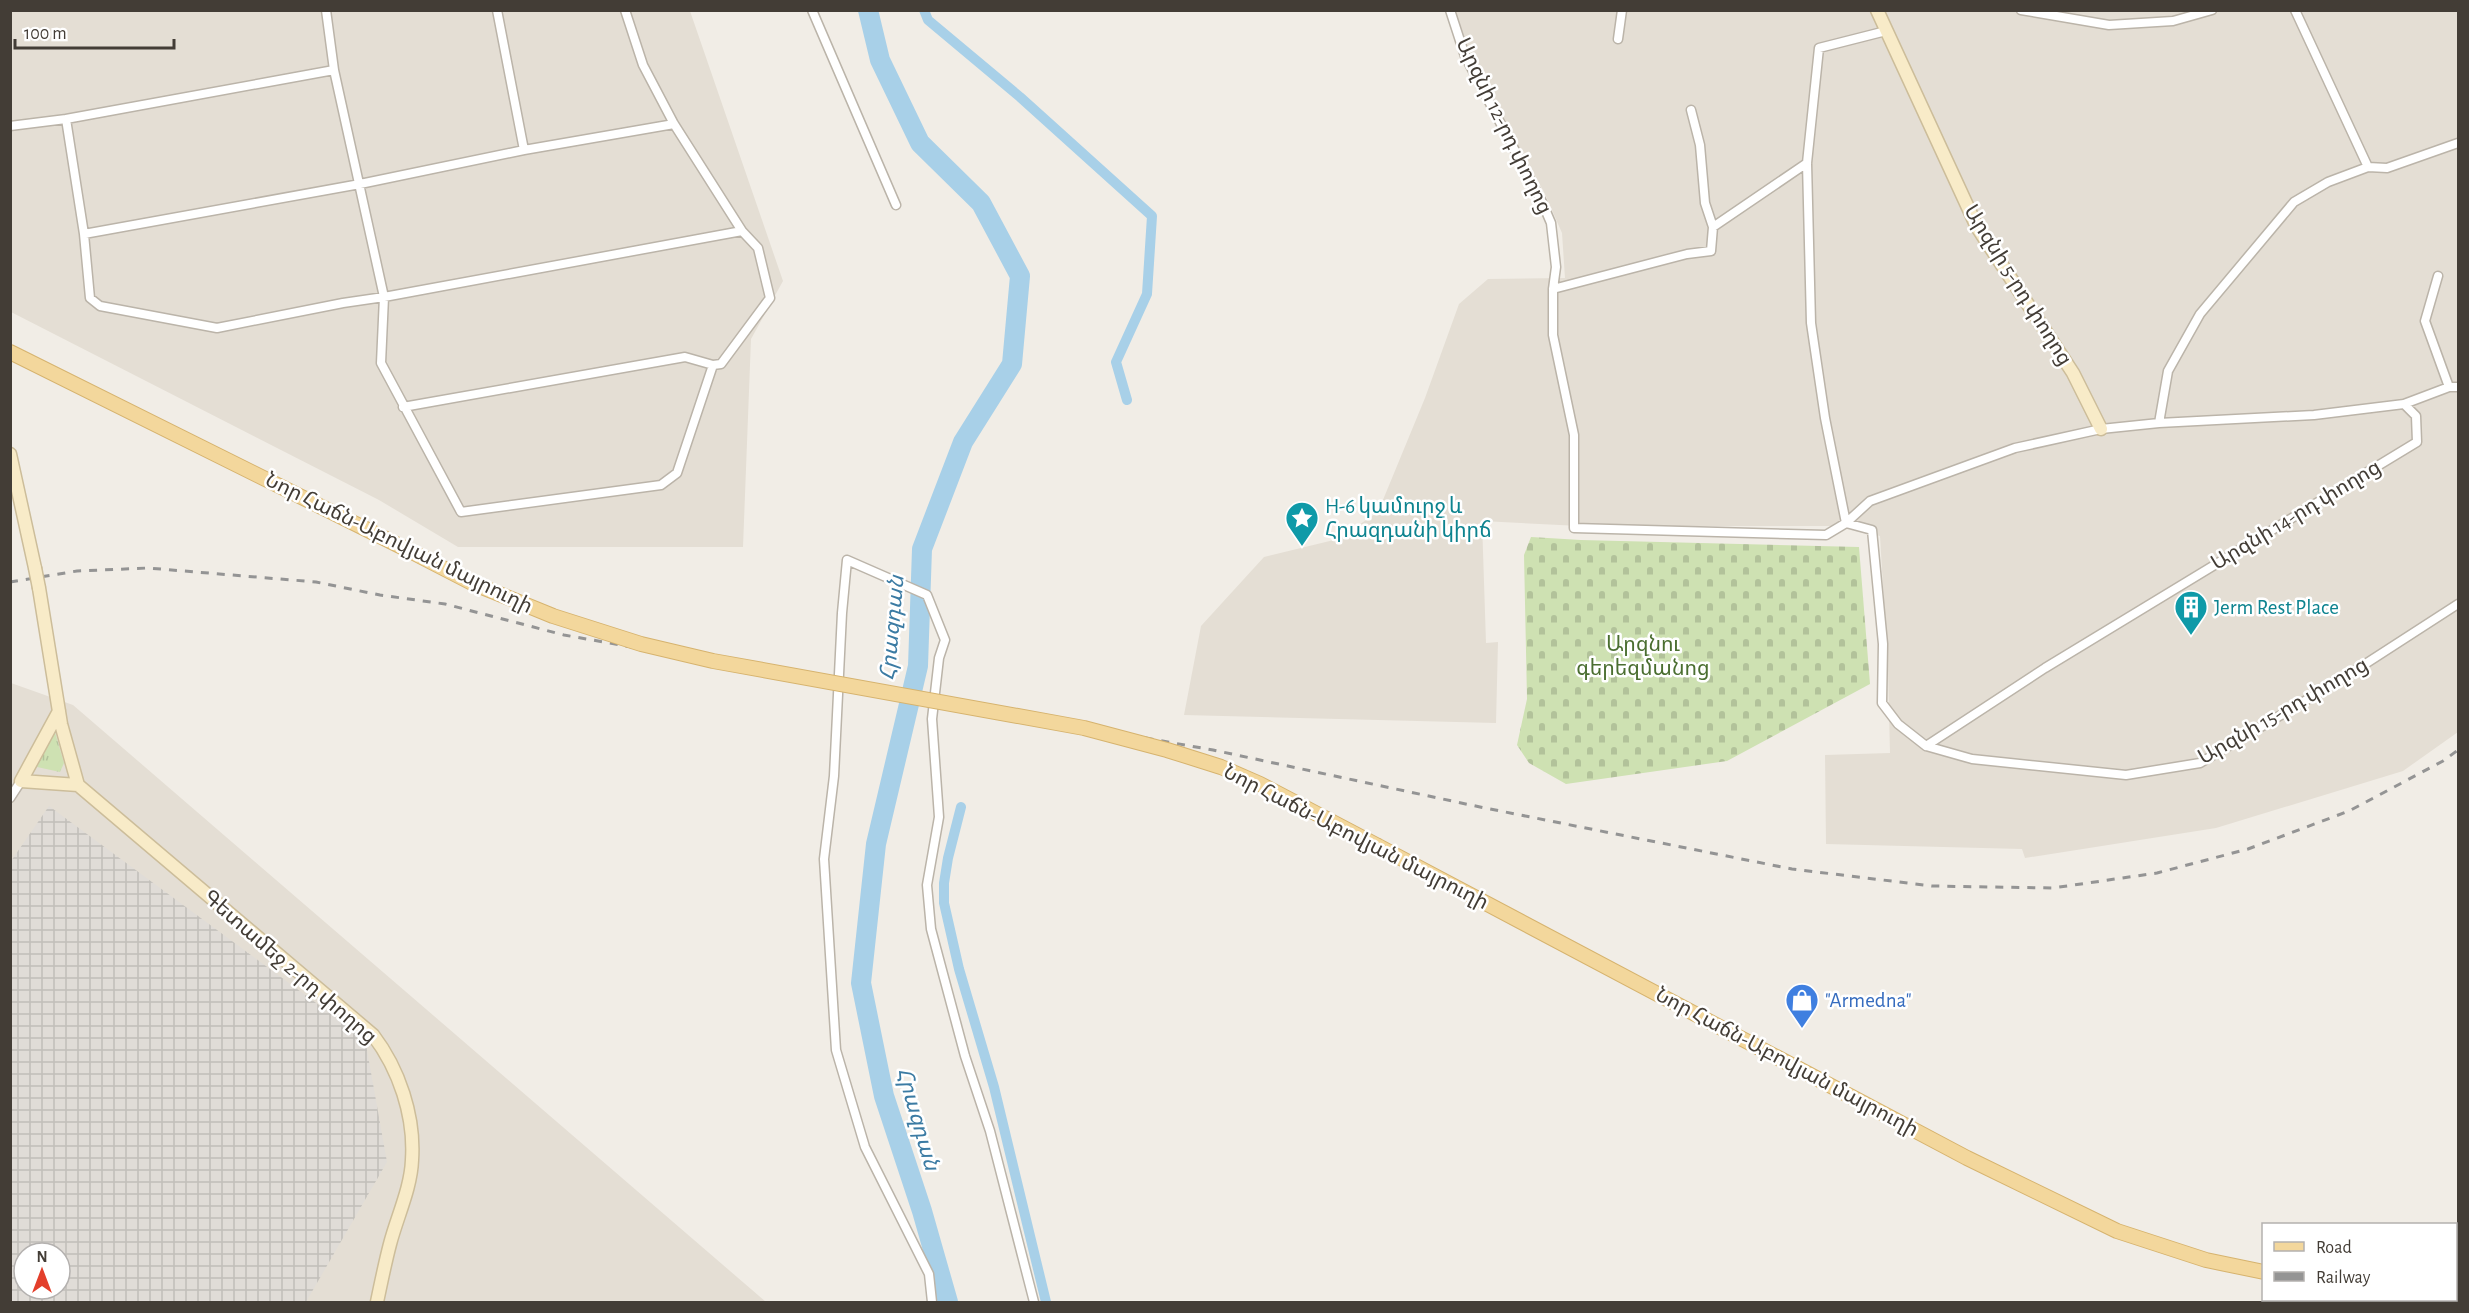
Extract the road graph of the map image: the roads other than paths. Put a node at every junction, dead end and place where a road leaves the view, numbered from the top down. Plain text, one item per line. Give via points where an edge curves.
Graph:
1 (326, 10) edge
2 (497, 10) edge
3 (625, 10) edge
4 (812, 10) edge
5 (1450, 10) edge
6 (1622, 10) edge
7 (1877, 10) edge
8 (2021, 10) edge
9 (2212, 10) edge
10 (2295, 10) edge
11 (1886, 31) junction
12 (1618, 39) dead end
13 (334, 70) junction
14 (1691, 110) dead end
15 (66, 119) junction
16 (674, 124) junction
17 (10, 126) edge
18 (2458, 143) edge
19 (524, 150) junction
20 (1807, 164) junction
21 (2368, 167) junction
22 (360, 184) junction
23 (896, 205) dead end
24 (1713, 227) junction
25 (742, 231) junction
26 (84, 234) junction
27 (2438, 276) dead end
28 (1553, 289) junction
29 (384, 297) junction
30 (10, 352) edge
31 (713, 365) junction
32 (2454, 387) edge
33 (2404, 404) junction
34 (403, 407) junction
35 (2159, 423) junction
36 (2101, 429) junction
37 (10, 454) edge
38 (1846, 523) junction
39 (2458, 604) edge
40 (59, 711) junction
41 (1926, 746) junction
42 (21, 781) junction
43 (78, 785) junction
44 (10, 798) edge
45 (2262, 1272) edge
46 (377, 1302) edge
47 (932, 1302) edge
48 (1034, 1302) edge

1 - 13 street
2 - 19 street
3 - 16 street via 644,65
4 - 23 street
5 - 28 street, Արզնի 12-րդ փողոց via 1465,57 1551,223 1556,267
6 - 12 street
7 - 11 street, Արզնի 5-րդ փողոց
8 - 9 street via 2109,25 2173,21
10 - 21 street
11 - 20 street via 1819,48
11 - 36 street, Արզնի 5-րդ փողոց via 1977,227 2073,373
13 - 15 street
13 - 22 street
14 - 24 street via 1700,145 1705,203
15 - 17 street
15 - 26 street
16 - 19 street
16 - 25 street
18 - 21 street via 2387,168
19 - 22 street
20 - 24 street
20 - 38 street via 1811,323
21 - 35 street via 2328,182 2294,202 2211,299 2168,371
22 - 26 street
22 - 29 street
24 - 28 street via 1711,251
25 - 29 street
25 - 31 street via 758,248 770,298 721,364
26 - 29 street via 90,298 100,306 217,328
27 - 32 street via 2425,321
28 - 38 street, Արզնի 12-րդ փողոց via 1553,335 1574,435 1574,528 1826,535
29 - 34 street via 381,363
30 - 45 main road, Նոր Հաճն-Աբովյան մայրուղի, bridge via 472,583 553,616 641,644 724,663 1084,728 1221,767 1260,784 1967,1158 2117,1231 2206,1260
31 - 34 street via 685,357
31 - 34 street via 677,473 662,485 461,512
32 - 33 street
33 - 35 street via 2314,415
33 - 41 street, Արզնի 14-րդ փողոց via 2416,416 2417,442 2045,668
35 - 36 street
36 - 38 street via 2015,448 1943,473 1870,501
37 - 40 street, bridge via 39,588
38 - 41 street, Արզնի 15-րդ փողոց via 1872,530 1883,644 1882,703 1898,724
39 - 41 street, Արզնի 15-րդ փողոց via 2200,764 2126,775 1972,759
40 - 42 street
40 - 43 street
42 - 43 street
42 - 44 street
43 - 46 street, Գետամեջ 2-րդ փողոց via 373,1035 388,1056 409,1118 412,1160
47 - 48 street via 928,1274 865,1147 836,1050 825,859 848,560 927,595 945,640 932,718 939,817 927,885 931,929 990,1131

